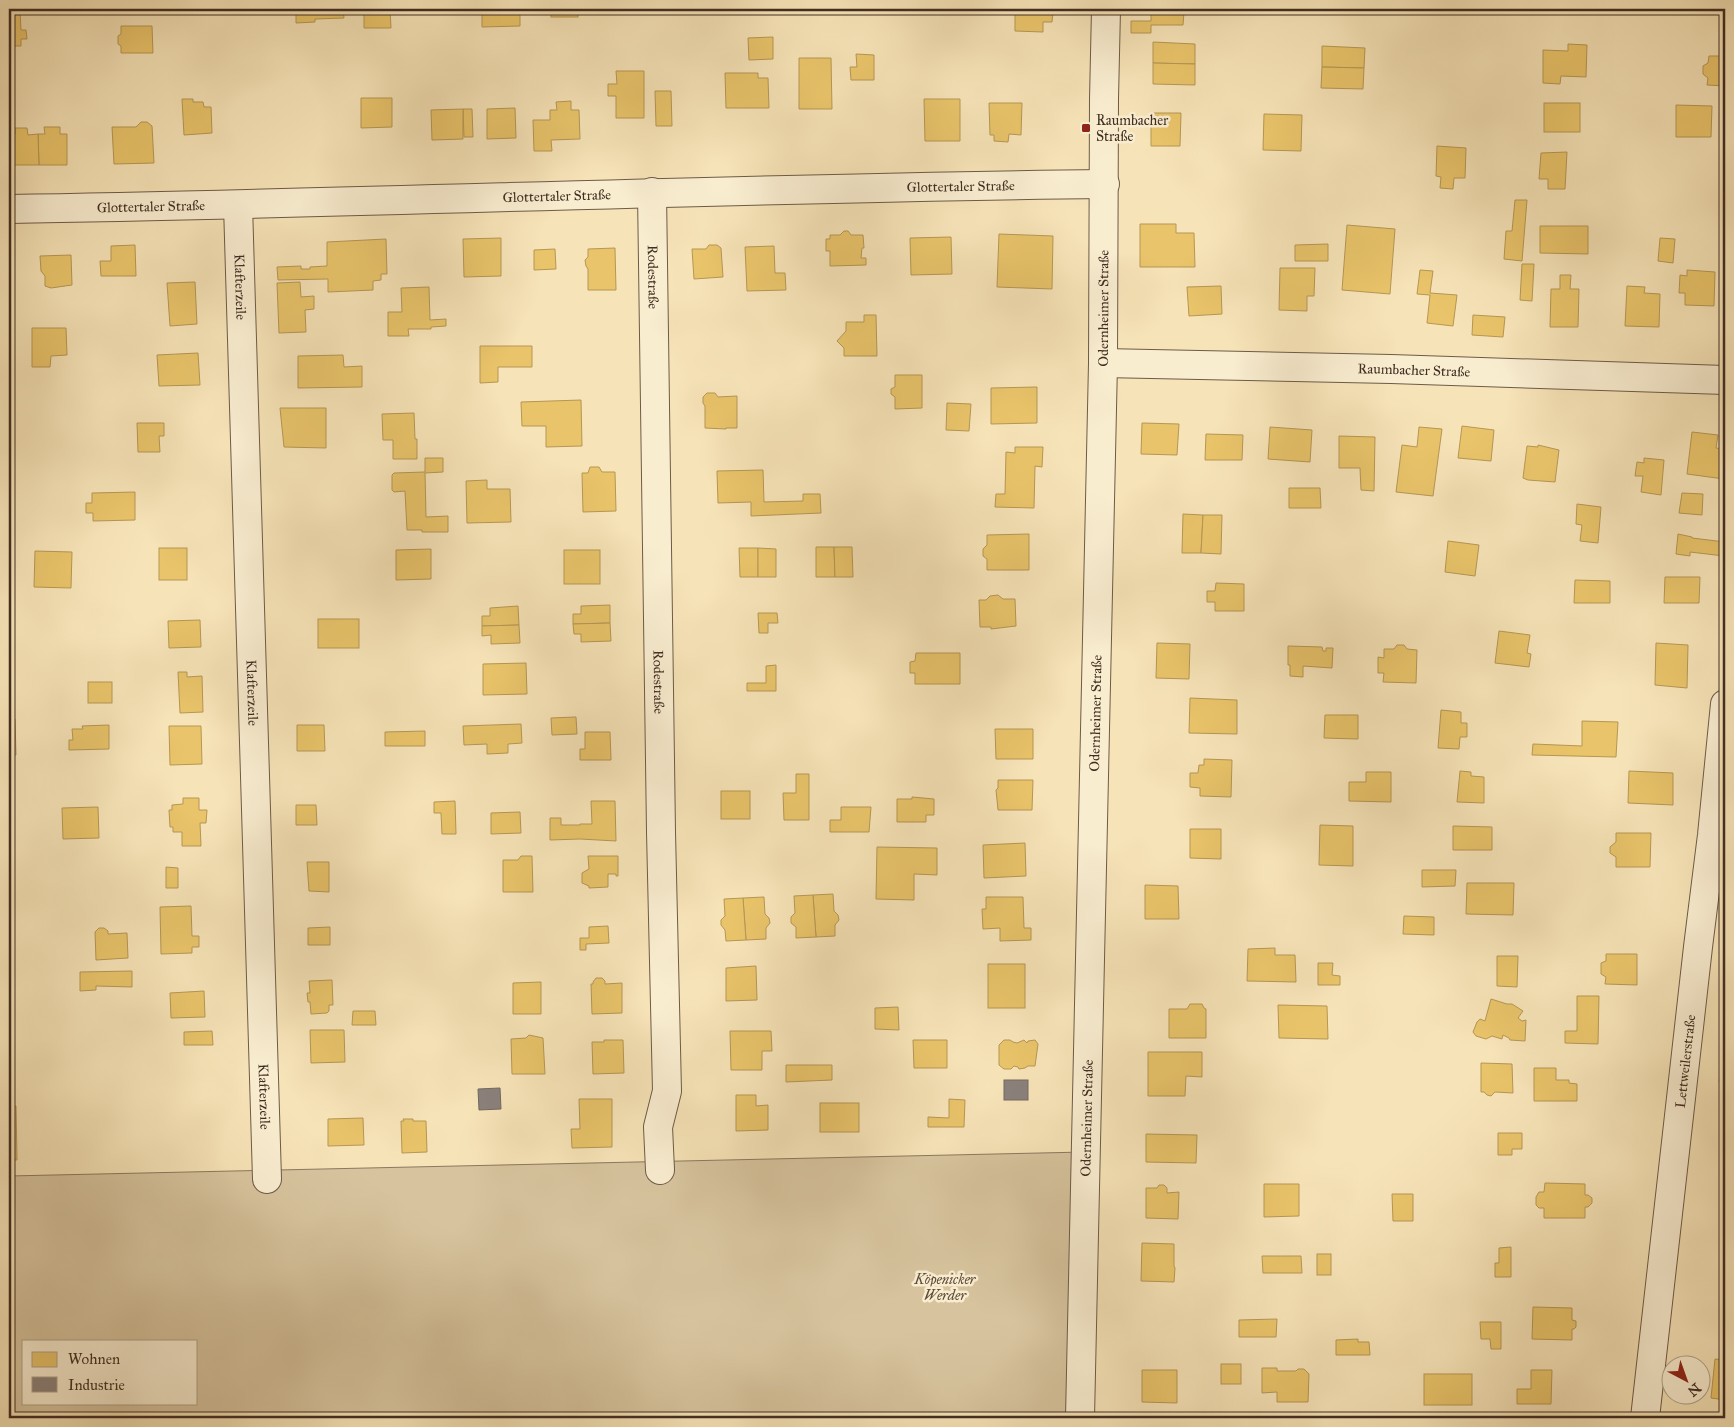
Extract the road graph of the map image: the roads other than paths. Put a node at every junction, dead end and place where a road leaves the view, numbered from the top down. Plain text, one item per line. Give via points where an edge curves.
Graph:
1 (1106, 9) edge
2 (1104, 184) junction
3 (652, 192) junction
4 (238, 205) junction
5 (9, 209) edge
6 (1103, 363) junction
7 (1725, 380) edge
8 (1725, 704) edge
9 (660, 1170) dead end
10 (267, 1180) dead end
11 (1080, 1418) edge
12 (1645, 1418) edge

1 - 2 street, Odernheimer Straße
2 - 3 street, Glottertaler Straße
2 - 6 street, Odernheimer Straße
3 - 4 street, Glottertaler Straße
3 - 9 street, Rodestraße via 666,1091 658,1127
4 - 5 street, Glottertaler Straße
4 - 10 street, Klafterzeile
6 - 7 street, Raumbacher Straße
6 - 11 street, Odernheimer Straße
8 - 12 street, Lettweilerstraße

